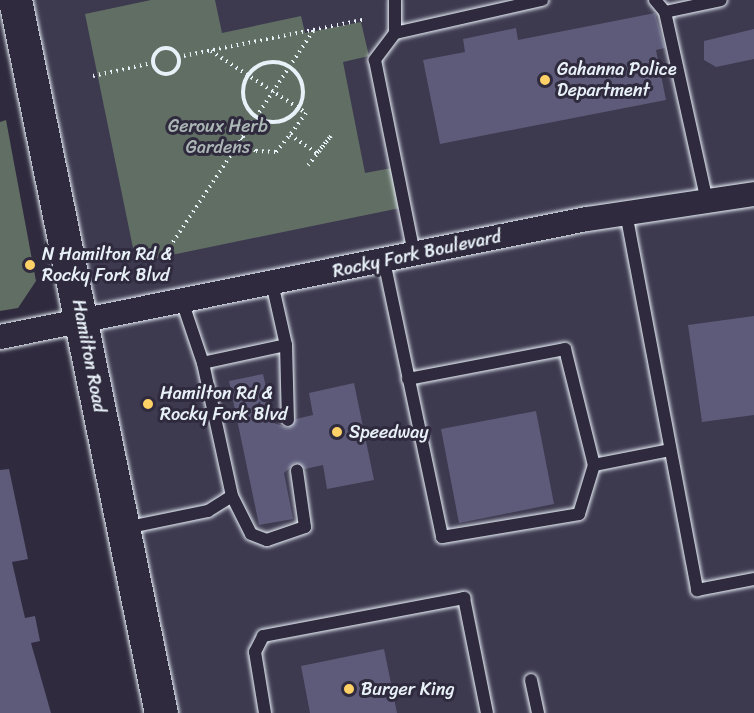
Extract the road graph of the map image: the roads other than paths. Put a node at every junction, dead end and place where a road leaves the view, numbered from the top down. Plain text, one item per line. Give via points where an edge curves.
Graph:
1 (15, 0) edge
2 (395, 0) edge
3 (542, 0) edge
4 (655, 0) edge
5 (721, 0) edge
6 (665, 12) junction
7 (395, 33) junction
8 (754, 194) edge
9 (707, 201) junction
10 (626, 213) junction
11 (414, 254) junction
12 (384, 261) junction
13 (272, 283) junction
14 (182, 301) junction
15 (82, 321) junction
16 (0, 337) edge
17 (286, 345) junction
18 (203, 363) junction
19 (408, 379) junction
20 (288, 420) dead end
21 (670, 450) junction
22 (594, 465) junction
23 (297, 471) dead end
24 (232, 496) junction
25 (124, 528) junction
26 (754, 579) edge
27 (531, 680) dead end
28 (161, 713) edge
29 (265, 713) edge
30 (487, 713) edge
31 (538, 713) edge

1 - 15 main road, Hamilton Road
2 - 7 lane
3 - 7 lane
4 - 6 lane
5 - 6 lane
6 - 9 lane
7 - 11 lane via 375,60
8 - 9 street, Rocky Fork Boulevard
9 - 10 street, Rocky Fork Boulevard
10 - 11 street, Rocky Fork Boulevard
10 - 21 lane
11 - 12 street, Rocky Fork Boulevard
12 - 13 street, Rocky Fork Boulevard
12 - 19 lane
13 - 14 street, Rocky Fork Boulevard
13 - 17 lane
14 - 15 street, Rocky Fork Boulevard
14 - 18 lane
15 - 16 street, Rocky Fork Boulevard
15 - 25 main road, Hamilton Road
17 - 18 lane
17 - 20 lane
18 - 24 lane
19 - 22 lane via 565,349
19 - 22 lane via 442,537 579,514
21 - 22 lane
21 - 26 lane via 697,590
23 - 24 lane via 307,519 300,533 267,540 251,534
24 - 25 lane via 208,511
25 - 28 main road, Hamilton Road
27 - 31 lane
29 - 30 lane via 255,652 263,636 464,598

